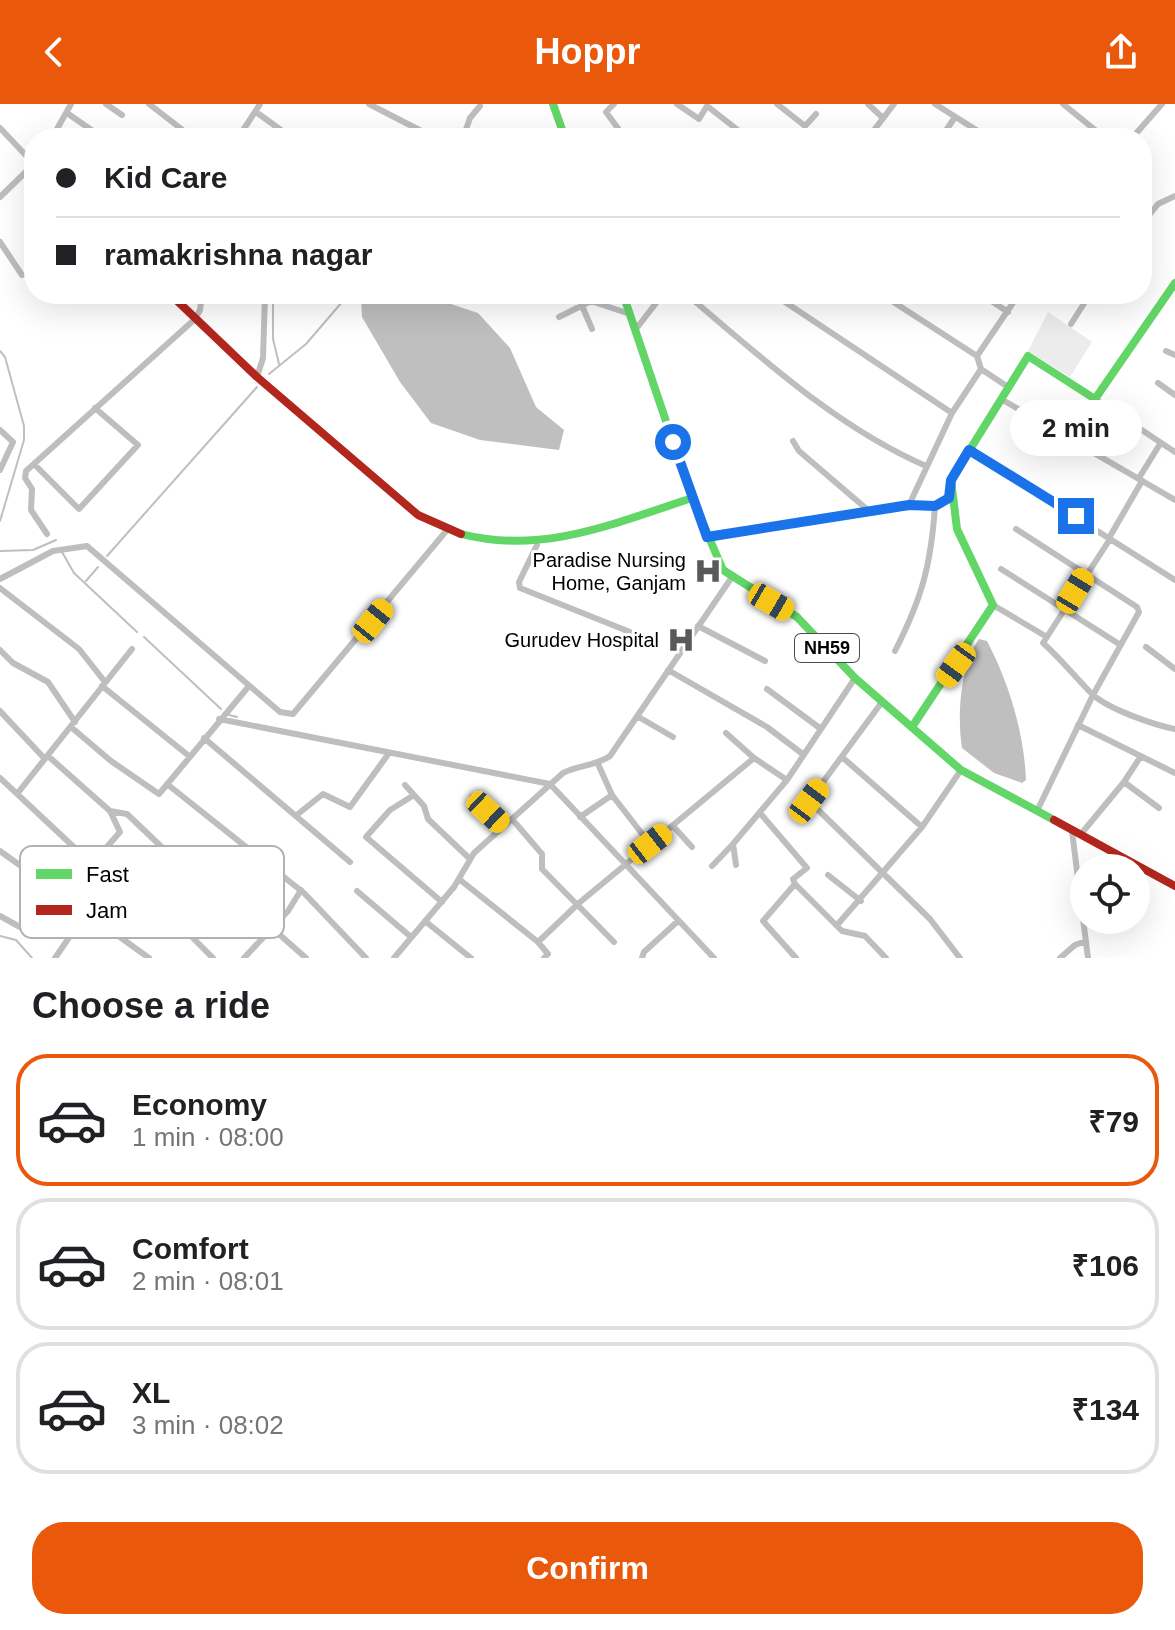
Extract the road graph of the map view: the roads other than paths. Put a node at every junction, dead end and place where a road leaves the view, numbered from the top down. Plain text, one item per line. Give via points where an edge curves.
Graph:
1 (71, 104) edge
2 (106, 104) edge
3 (149, 104) edge
4 (260, 104) edge
5 (369, 104) edge
6 (553, 104) edge
7 (614, 104) edge
8 (677, 104) edge
9 (777, 104) edge
10 (868, 104) edge
11 (894, 104) edge
12 (935, 104) edge
13 (1063, 104) edge
14 (1162, 104) edge
15 (479, 105) edge
16 (256, 112) junction
17 (67, 113) junction
18 (816, 114) dead end
19 (122, 115) dead end
20 (955, 117) junction
21 (883, 118) junction
22 (0, 128) edge
23 (58, 128) edge
24 (89, 128) edge
25 (180, 128) edge
26 (245, 128) edge
27 (278, 128) edge
28 (416, 128) edge
29 (466, 128) edge
30 (561, 128) edge
31 (619, 128) edge
32 (735, 128) edge
33 (876, 128) edge
34 (948, 128) edge
35 (973, 128) edge
36 (1093, 128) edge
37 (1141, 128) edge
38 (24, 153) edge
39 (24, 174) edge
40 (1175, 196) edge
41 (0, 197) edge
42 (1152, 212) edge
43 (0, 242) edge
44 (22, 275) dead end
45 (1175, 283) edge
46 (180, 304) edge
47 (201, 304) edge
48 (265, 304) edge
49 (586, 304) edge
50 (600, 304) edge
51 (626, 304) edge
52 (655, 304) edge
53 (697, 304) edge
54 (788, 304) edge
55 (896, 304) edge
56 (996, 304) edge
57 (1013, 304) edge
58 (1084, 304) edge
59 (583, 306) junction
60 (1008, 312) junction
61 (630, 314) junction
62 (559, 317) dead end
63 (195, 319) junction
64 (1071, 324) dead end
65 (592, 329) dead end
66 (635, 330) junction
67 (1166, 351) dead end
68 (1175, 355) edge
69 (977, 356) junction
70 (981, 369) junction
71 (257, 377) junction
72 (1158, 383) dead end
73 (1008, 387) junction
74 (1175, 395) edge
75 (1001, 399) junction
76 (1095, 399) junction
77 (95, 408) junction
78 (952, 413) junction
79 (0, 430) edge
80 (793, 441) dead end
81 (1160, 444) junction
82 (969, 450) junction
83 (1175, 452) edge
84 (34, 464) junction
85 (926, 466) junction
86 (0, 470) edge
87 (1140, 480) junction
88 (692, 498) junction
89 (949, 498) junction
90 (1175, 500) edge
91 (909, 505) junction
92 (935, 506) junction
93 (869, 511) junction
94 (1016, 529) dead end
95 (447, 530) junction
96 (47, 534) dead end
97 (707, 537) junction
98 (1110, 538) junction
99 (537, 545) junction
100 (1001, 569) dead end
101 (1085, 575) junction
102 (732, 577) junction
103 (0, 579) edge
104 (1175, 580) edge
105 (0, 588) edge
106 (993, 605) junction
107 (1064, 608) junction
108 (698, 626) junction
109 (630, 632) dead end
110 (1047, 637) junction
111 (1119, 644) junction
112 (1146, 647) dead end
113 (132, 649) dead end
114 (0, 650) edge
115 (895, 651) dead end
116 (765, 661) dead end
117 (1175, 669) edge
118 (668, 670) junction
119 (855, 678) junction
120 (104, 684) junction
121 (249, 686) junction
122 (767, 689) dead end
123 (1093, 695) junction
124 (882, 702) junction
125 (0, 711) edge
126 (637, 716) junction
127 (219, 719) junction
128 (73, 724) junction
129 (1078, 725) junction
130 (912, 727) junction
131 (821, 729) junction
132 (1175, 729) edge
133 (726, 733) dead end
134 (673, 737) dead end
135 (204, 738) junction
136 (389, 753) junction
137 (804, 755) junction
138 (189, 756) junction
139 (1141, 756) junction
140 (842, 757) junction
141 (47, 758) junction
142 (754, 758) junction
143 (598, 764) junction
144 (961, 770) junction
145 (1175, 773) edge
146 (0, 778) edge
147 (787, 780) junction
148 (1124, 782) junction
149 (167, 784) junction
150 (550, 784) junction
151 (405, 785) dead end
152 (17, 794) junction
153 (414, 795) junction
154 (612, 795) junction
155 (472, 797) dead end
156 (1159, 808) dead end
157 (110, 811) junction
158 (1037, 811) junction
159 (760, 813) junction
160 (298, 814) junction
161 (580, 817) junction
162 (512, 819) junction
163 (673, 826) junction
164 (503, 827) junction
165 (922, 827) junction
166 (1072, 829) junction
167 (1081, 834) junction
168 (650, 844) junction
169 (733, 844) junction
170 (73, 846) edge
171 (108, 846) edge
172 (161, 846) edge
173 (245, 846) edge
174 (692, 847) dead end
175 (0, 851) edge
176 (470, 859) junction
177 (350, 862) dead end
178 (20, 865) edge
179 (624, 865) junction
180 (736, 865) dead end
181 (712, 866) dead end
182 (1175, 874) edge
183 (828, 875) dead end
184 (883, 875) junction
185 (284, 877) edge
186 (459, 879) junction
187 (795, 884) junction
188 (1172, 884) edge
189 (301, 890) junction
190 (357, 891) dead end
191 (861, 901) junction
192 (442, 902) junction
193 (579, 903) junction
194 (284, 912) edge
195 (0, 916) edge
196 (425, 921) junction
197 (678, 921) junction
198 (838, 924) junction
199 (20, 927) edge
200 (411, 937) junction
201 (69, 938) edge
202 (121, 938) edge
203 (193, 938) edge
204 (261, 938) edge
205 (283, 938) edge
206 (1086, 941) junction
207 (538, 942) junction
208 (614, 942) dead end
209 (548, 957) edge
210 (55, 958) edge
211 (149, 958) edge
212 (213, 958) edge
213 (244, 958) edge
214 (306, 958) edge
215 (366, 958) edge
216 (394, 958) edge
217 (471, 958) edge
218 (642, 958) edge
219 (714, 958) edge
220 (796, 958) edge
221 (886, 958) edge
222 (960, 958) edge
223 (1060, 958) edge
224 (1088, 958) edge

1 - 17 street
2 - 19 street
3 - 25 street
4 - 16 street
5 - 28 street
6 - 30 main road
7 - 31 street via 606,112
8 - 32 street via 699,119 707,106
9 - 18 street via 805,126
10 - 21 street
11 - 21 street
12 - 20 street
13 - 36 street
14 - 37 street
15 - 29 street
16 - 26 street
16 - 27 street
17 - 23 street
17 - 24 street
20 - 34 street
20 - 35 street
21 - 33 street
22 - 38 street
39 - 41 street
40 - 42 street
43 - 44 street
45 - 76 main road
46 - 63 main road
47 - 63 street
48 - 71 street
49 - 59 street
50 - 61 street
51 - 61 main road, NH59
52 - 66 street
53 - 85 street via 739,342 853,426
54 - 78 street
55 - 69 street
56 - 60 street
57 - 60 street
58 - 64 street
59 - 62 street
59 - 65 street
60 - 69 street
61 - 66 main road, NH59
63 - 71 main road
63 - 77 street
66 - 88 main road, NH59
67 - 68 street
69 - 70 street
70 - 73 street
70 - 78 street
71 - 95 main road via 418,515
72 - 74 street
73 - 75 main road
73 - 76 main road via 1028,356
75 - 82 main road
75 - 87 street
76 - 81 street
77 - 84 street
77 - 84 street via 138,445 79,509
78 - 85 street
79 - 86 street via 13,442
80 - 93 street
81 - 83 street
81 - 87 street
82 - 89 main road via 951,480
82 - 98 street
84 - 96 street via 25,478 32,489 29,506
85 - 91 street
87 - 90 street
87 - 98 street
88 - 97 main road, NH59
88 - 99 main road
89 - 92 street
89 - 106 main road via 955,525
91 - 92 street
91 - 93 street
92 - 115 street via 931,561 915,612
93 - 97 street
94 - 101 street
95 - 99 main road via 480,540
95 - 121 street via 299,711 280,712
97 - 102 main road, NH59
98 - 101 street
98 - 104 street
99 - 109 street via 520,588
100 - 107 street
101 - 107 street
101 - 111 street via 1137,607 1137,617
102 - 108 street
102 - 119 main road, NH59 via 797,617
103 - 121 street via 53,551 87,546
105 - 120 street via 79,649
106 - 110 street
106 - 130 main road
107 - 110 street
107 - 111 street
108 - 116 street
108 - 118 street
110 - 123 street via 1043,643
111 - 123 street
112 - 117 street
113 - 120 street
114 - 128 street via 48,682
118 - 126 street
118 - 137 street via 767,727
119 - 124 main road, NH59
119 - 131 street
120 - 128 street
120 - 138 street
121 - 127 street
122 - 131 street
123 - 129 street
123 - 132 street
124 - 130 main road, NH59
124 - 140 street
125 - 141 street
126 - 134 street
126 - 143 street via 610,756
127 - 135 street
127 - 136 street
128 - 141 street
128 - 149 street via 111,761 159,794
129 - 139 street
129 - 158 street
130 - 144 main road, NH59
131 - 137 street
133 - 142 street
135 - 138 street
135 - 160 street
136 - 150 street
136 - 160 street via 350,807 323,794
137 - 147 street
138 - 149 street
139 - 145 street
139 - 148 street
140 - 165 street
140 - 184 street via 809,801
141 - 152 street
141 - 157 street
142 - 147 street
142 - 163 street
143 - 150 street via 575,766
143 - 154 street
144 - 158 main road, NH59
144 - 165 street
146 - 152 street
147 - 159 street
148 - 156 street
148 - 167 street
149 - 173 street
150 - 161 street
150 - 162 street
151 - 153 street
152 - 170 street
153 - 176 street via 428,819
153 - 192 street via 390,810 366,837
154 - 161 street
154 - 168 street
155 - 164 street
157 - 171 street via 120,832
157 - 172 street via 127,814
158 - 166 main road, NH59
159 - 169 street
159 - 187 street via 807,868 793,879
160 - 177 street via 301,824
161 - 179 street
162 - 164 street
162 - 193 street via 542,854 540,868
163 - 168 street
163 - 174 street
164 - 176 street
165 - 184 street
166 - 167 main road, NH59
166 - 206 street
167 - 188 main road, NH59
168 - 179 street
169 - 180 street
169 - 181 street
175 - 178 street
176 - 186 street
179 - 193 street
179 - 197 street
182 - 188 street
183 - 191 street
184 - 191 street
184 - 222 street via 930,919
185 - 189 street
186 - 192 street
186 - 207 street
187 - 198 street
187 - 220 street via 763,921
189 - 194 street
189 - 215 street
190 - 200 street
191 - 198 street
192 - 196 street
193 - 207 street
193 - 208 street
195 - 199 street
196 - 200 street
196 - 217 street
197 - 218 street
197 - 219 street
198 - 221 street via 842,931 865,936
200 - 216 street
201 - 210 street
202 - 211 street
203 - 212 street
204 - 213 street
205 - 214 street
206 - 223 street
206 - 224 street
207 - 209 street

